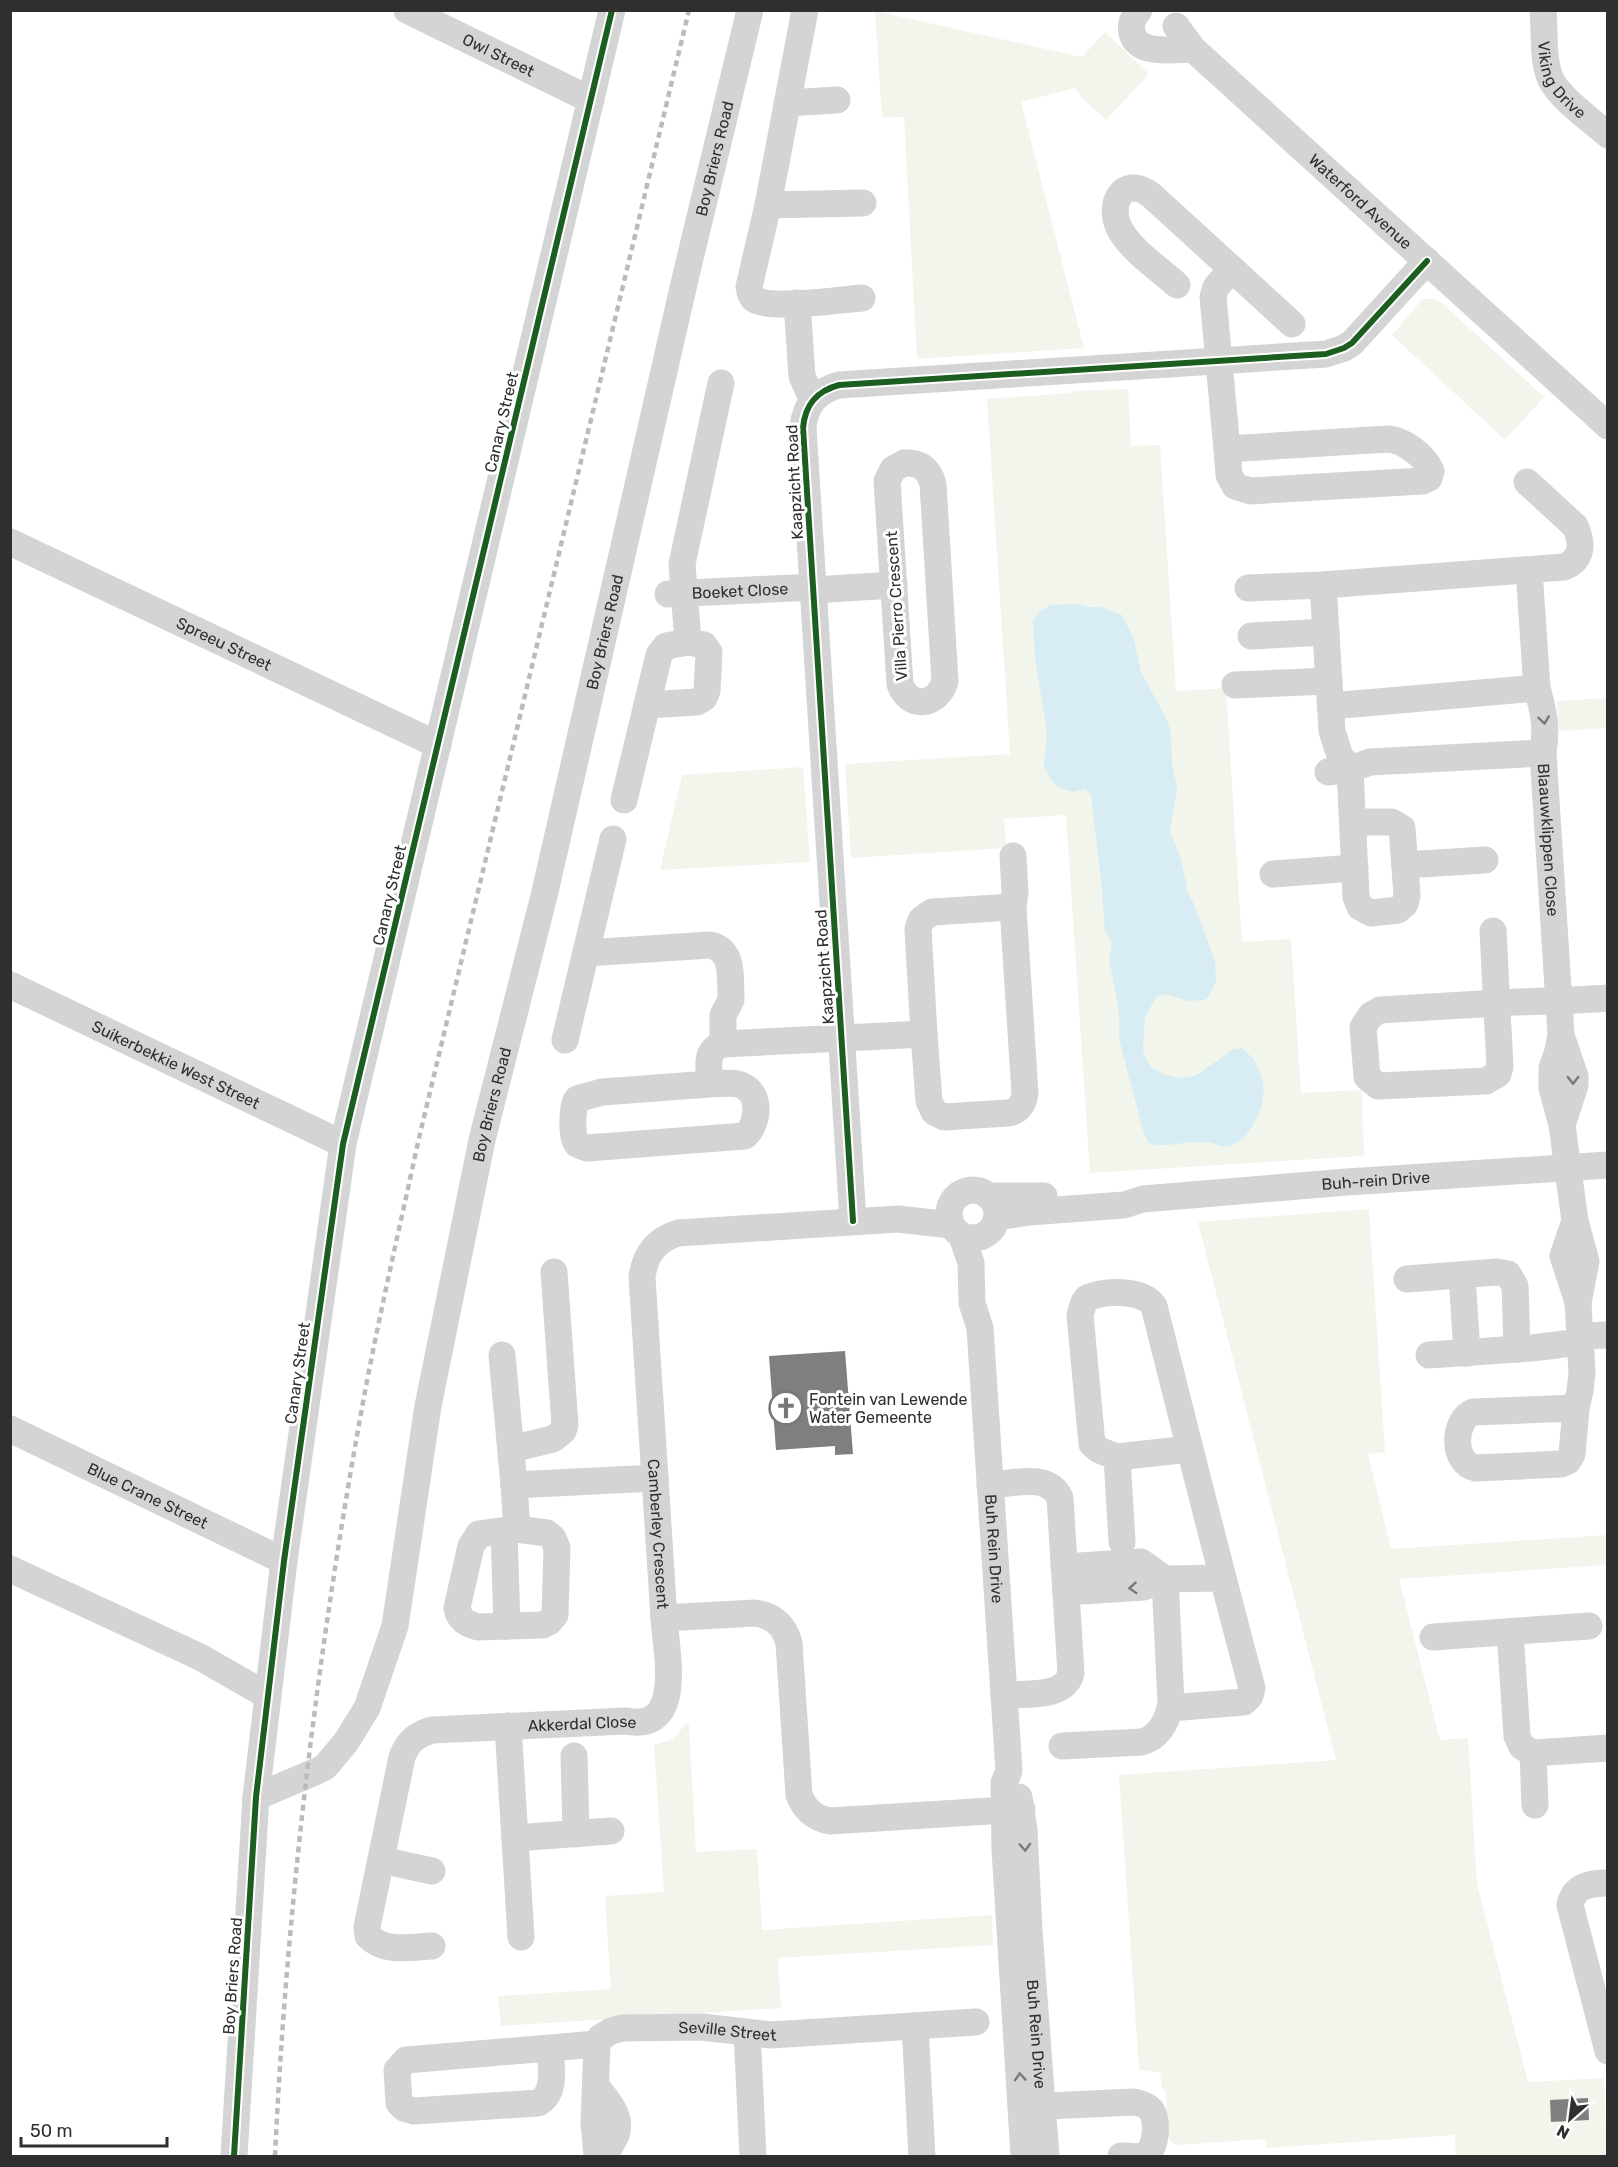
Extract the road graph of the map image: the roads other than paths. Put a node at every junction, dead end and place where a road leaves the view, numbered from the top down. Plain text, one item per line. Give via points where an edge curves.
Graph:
1 (407, 10) edge
2 (612, 10) edge
3 (750, 10) edge
4 (805, 10) edge
5 (1139, 10) edge
6 (1543, 10) edge
7 (1172, 18) edge
8 (1159, 48) junction
9 (1193, 49) junction
10 (591, 100) junction
11 (837, 100) dead end
12 (787, 102) junction
13 (1608, 135) edge
14 (863, 203) dead end
15 (768, 205) junction
16 (1427, 261) junction
17 (1232, 268) junction
18 (1177, 285) dead end
19 (862, 298) dead end
20 (797, 303) junction
21 (1293, 324) dead end
22 (1220, 361) junction
23 (721, 382) dead end
24 (812, 399) junction
25 (1608, 426) edge
26 (1227, 449) junction
27 (1527, 482) dead end
28 (10, 542) edge
29 (1529, 570) junction
30 (894, 585) junction
31 (1323, 585) junction
32 (813, 588) junction
33 (1248, 588) dead end
34 (675, 594) junction
35 (1326, 632) junction
36 (1251, 636) dead end
37 (688, 642) junction
38 (1235, 686) dead end
39 (1537, 688) junction
40 (1330, 694) junction
41 (647, 705) junction
42 (438, 745) junction
43 (1543, 753) junction
44 (1339, 771) junction
45 (624, 800) dead end
46 (1353, 822) junction
47 (613, 839) dead end
48 (1013, 856) dead end
49 (1485, 860) dead end
50 (1405, 865) junction
51 (1354, 868) junction
52 (1273, 874) dead end
53 (1013, 907) junction
54 (1492, 932) dead end
55 (586, 952) junction
56 (10, 985) edge
57 (1608, 998) edge
58 (1559, 1000) junction
59 (1497, 1003) junction
60 (924, 1034) junction
61 (842, 1038) junction
62 (565, 1040) dead end
63 (723, 1044) junction
64 (710, 1084) junction
65 (343, 1144) junction
66 (1608, 1166) edge
67 (1568, 1168) junction
68 (992, 1215) junction
69 (854, 1221) junction
70 (955, 1221) junction
71 (554, 1272) dead end
72 (1462, 1275) junction
73 (1407, 1279) dead end
74 (980, 1328) junction
75 (1608, 1335) edge
76 (1580, 1339) junction
77 (1517, 1349) junction
78 (1467, 1353) junction
79 (502, 1355) dead end
80 (1429, 1355) dead end
81 (1576, 1408) dead end
82 (10, 1429) edge
83 (511, 1449) junction
84 (1190, 1449) junction
85 (1116, 1457) junction
86 (655, 1478) junction
87 (514, 1485) junction
88 (990, 1485) junction
89 (511, 1530) junction
90 (1122, 1542) dead end
91 (284, 1561) junction
92 (10, 1569) edge
93 (1222, 1578) junction
94 (1065, 1579) junction
95 (1165, 1579) junction
96 (664, 1618) junction
97 (507, 1626) junction
98 (1589, 1626) dead end
99 (1510, 1632) junction
100 (1433, 1637) dead end
101 (1004, 1695) junction
102 (268, 1696) junction
103 (1170, 1708) junction
104 (508, 1726) junction
105 (1062, 1746) dead end
106 (1608, 1748) edge
107 (1533, 1753) junction
108 (574, 1756) dead end
109 (256, 1797) junction
110 (1535, 1805) dead end
111 (1013, 1810) junction
112 (611, 1831) dead end
113 (576, 1834) junction
114 (515, 1838) junction
115 (381, 1860) junction
116 (432, 1871) dead end
117 (1608, 1883) edge
118 (521, 1937) dead end
119 (432, 1946) dead end
120 (1601, 1999) edge
121 (976, 2022) dead end
122 (915, 2026) junction
123 (747, 2033) junction
124 (597, 2044) junction
125 (550, 2048) junction
126 (1608, 2051) edge
127 (597, 2087) junction
128 (1032, 2107) junction
129 (234, 2157) edge
130 (597, 2157) edge
131 (605, 2157) edge
132 (753, 2157) edge
133 (922, 2157) edge
134 (1024, 2157) edge
135 (1046, 2157) edge
136 (1121, 2157) edge

1 - 10 street, Owl Street
2 - 10 street, Canary Street
3 - 109 street, Boy Briers Road via 544,896 482,1140 428,1406 395,1626 367,1708 346,1742 325,1767
4 - 12 street
5 - 8 street via 1131,28 1134,38 1150,49
6 - 13 street, Viking Drive via 1547,65 1552,80
7 - 8 street, Waterford Avenue via 1174,36
7 - 9 street, Waterford Avenue
8 - 9 street
9 - 16 street, Waterford Avenue
10 - 42 street, Canary Street
11 - 12 street
12 - 15 street
14 - 15 street
15 - 20 street via 750,294 758,301
16 - 22 street via 1344,348 1326,354
16 - 25 street, Waterford Avenue
17 - 18 street via 1151,195 1140,189 1127,190 1115,202 1114,214 1120,229
17 - 21 street
17 - 22 street via 1214,293
19 - 20 street
20 - 24 street via 802,376
22 - 24 street via 839,385
22 - 26 street
23 - 34 street
24 - 32 street, Kaapzicht Road via 803,428
26 - 26 street via 1394,439 1406,444 1431,471 1422,481 1245,491 1231,481
27 - 29 street via 1575,525 1580,547 1573,563
28 - 42 street, Spreeu Street
29 - 31 street
29 - 39 street
30 - 30 street, Villa Pierro Crescent via 887,481 898,465 910,463 927,470 933,484 945,681 934,699 912,699 902,689
30 - 32 street, Boeket Close
31 - 33 street
31 - 35 street
32 - 34 street, Boeket Close
32 - 61 street, Kaapzicht Road
34 - 37 street
35 - 36 street
35 - 40 street
37 - 41 street via 662,650
37 - 41 street via 704,645 709,652 704,698 697,702
38 - 40 street
39 - 40 street
39 -> 43 street via 1545,716
40 - 44 street
41 - 45 street
42 - 65 street, Canary Street
43 - 44 street, Blaauwklippen Close via 1370,762
43 - 58 street, Blaauwklippen Close
44 - 46 street
46 - 50 street via 1392,822 1402,828
46 - 51 street
47 - 55 street
48 - 53 street
49 - 50 street
50 - 51 street via 1407,895 1402,907 1371,913 1360,907 1356,897
51 - 52 street
53 - 60 street via 932,912 921,920 918,929
53 - 60 street via 1025,1094 1021,1106 1008,1113 945,1117 934,1112 929,1101
54 - 59 street
55 - 62 street
55 - 63 street via 710,945 720,949 729,961 731,996 722,1018
56 - 65 street, Suikerbekkie West Street
57 - 58 street
58 - 59 street
58 - 67 street, Blaauwklippen Close via 1561,1035 1575,1076 1562,1125
59 - 59 street via 1500,1067 1493,1078 1377,1086 1367,1077 1363,1027 1380,1010
60 - 61 street
61 - 63 street
61 - 69 street, Kaapzicht Road
63 - 64 street via 710,1053
64 - 64 street via 733,1083 751,1093 755,1120 745,1136 587,1148 575,1140 573,1108 582,1096
65 - 91 street, Canary Street
66 - 67 street, Buh-rein Drive
67 - 68 street, Buh-rein Drive via 1143,1199 1126,1196
67 - 76 street, Blaauwklippen Close via 1575,1221 1563,1256 1578,1303
68 - 70 street via 977,1238
68 - 70 street via 981,1192 965,1192 958,1195
68 - 74 street, Buh Rein Drive via 991,1303
69 - 70 street, Camberley Crescent via 897,1219 927,1212
69 - 86 street, Camberley Crescent via 678,1233 652,1249 642,1277
70 - 74 street, Buh Rein Drive via 971,1263 972,1303
71 - 83 street via 565,1425 553,1439
72 - 73 street
72 - 77 street via 1497,1272 1508,1274 1513,1280
72 - 78 street
74 - 88 street, Buh Rein Drive
75 - 76 street
76 - 77 street
76 - 81 street via 1582,1373
77 - 78 street
78 - 80 street
79 - 83 street
82 - 91 street, Blue Crane Street
83 - 87 street
84 - 85 street
84 - 85 street via 1154,1306 1129,1292 1091,1296 1084,1302 1080,1316 1090,1437 1095,1447
84 - 93 street
85 - 90 street
86 - 87 street
86 - 96 street, Camberley Crescent
87 - 89 street
88 - 94 street via 1039,1482 1055,1490 1060,1498
88 - 101 street, Buh Rein Drive
89 - 97 street
89 - 97 street via 479,1534 471,1546 457,1608 469,1625
89 - 97 street via 540,1530 555,1542 556,1611 553,1619 543,1625
91 - 102 street, Canary Street
92 - 102 street via 200,1657
93 - 95 street
93 - 103 street via 1252,1688 1250,1696 1244,1702
94 - 95 street via 1144,1587
94 - 101 street via 1070,1680 1054,1691
95 - 103 street
96 - 104 street, Akkerdal Close via 668,1689 665,1705 655,1717 641,1723
96 - 111 street, Camberley Crescent via 755,1612 780,1623 789,1643 799,1795 813,1815 830,1821
98 - 99 street
99 - 100 street
99 - 107 street via 1517,1736 1522,1747
101 - 111 street, Buh Rein Drive via 1009,1771 1004,1783
102 - 109 street, Canary Street
103 - 105 street via 1160,1732 1150,1740
104 - 114 street
104 - 115 street, Akkerdal Close via 432,1730 419,1734 405,1748
106 - 107 street
107 - 110 street
108 - 113 street
109 - 129 street, Boy Briers Road
111 - 128 street, Buh Rein Drive
112 - 113 street
113 - 114 street
114 - 118 street
115 - 116 street
115 - 119 street, Akkerdal Close via 368,1936 390,1948
117 - 120 street via 1577,1890 1571,1897 1570,1913
120 - 126 street
121 - 122 street, Seville Street
122 - 123 street, Seville Street
122 - 133 street
123 - 124 street, Seville Street via 702,2027 622,2028 600,2038
123 - 132 street
124 - 125 street
124 - 127 street
125 - 125 street via 550,2090 538,2103 414,2110 399,2103 397,2070 406,2060
127 - 130 street
127 - 131 street via 617,2122
128 - 134 street, Buh Rein Drive
128 - 135 street, Buh Rein Drive
128 - 136 street via 1134,2102 1145,2105 1153,2115 1154,2144 1143,2156

